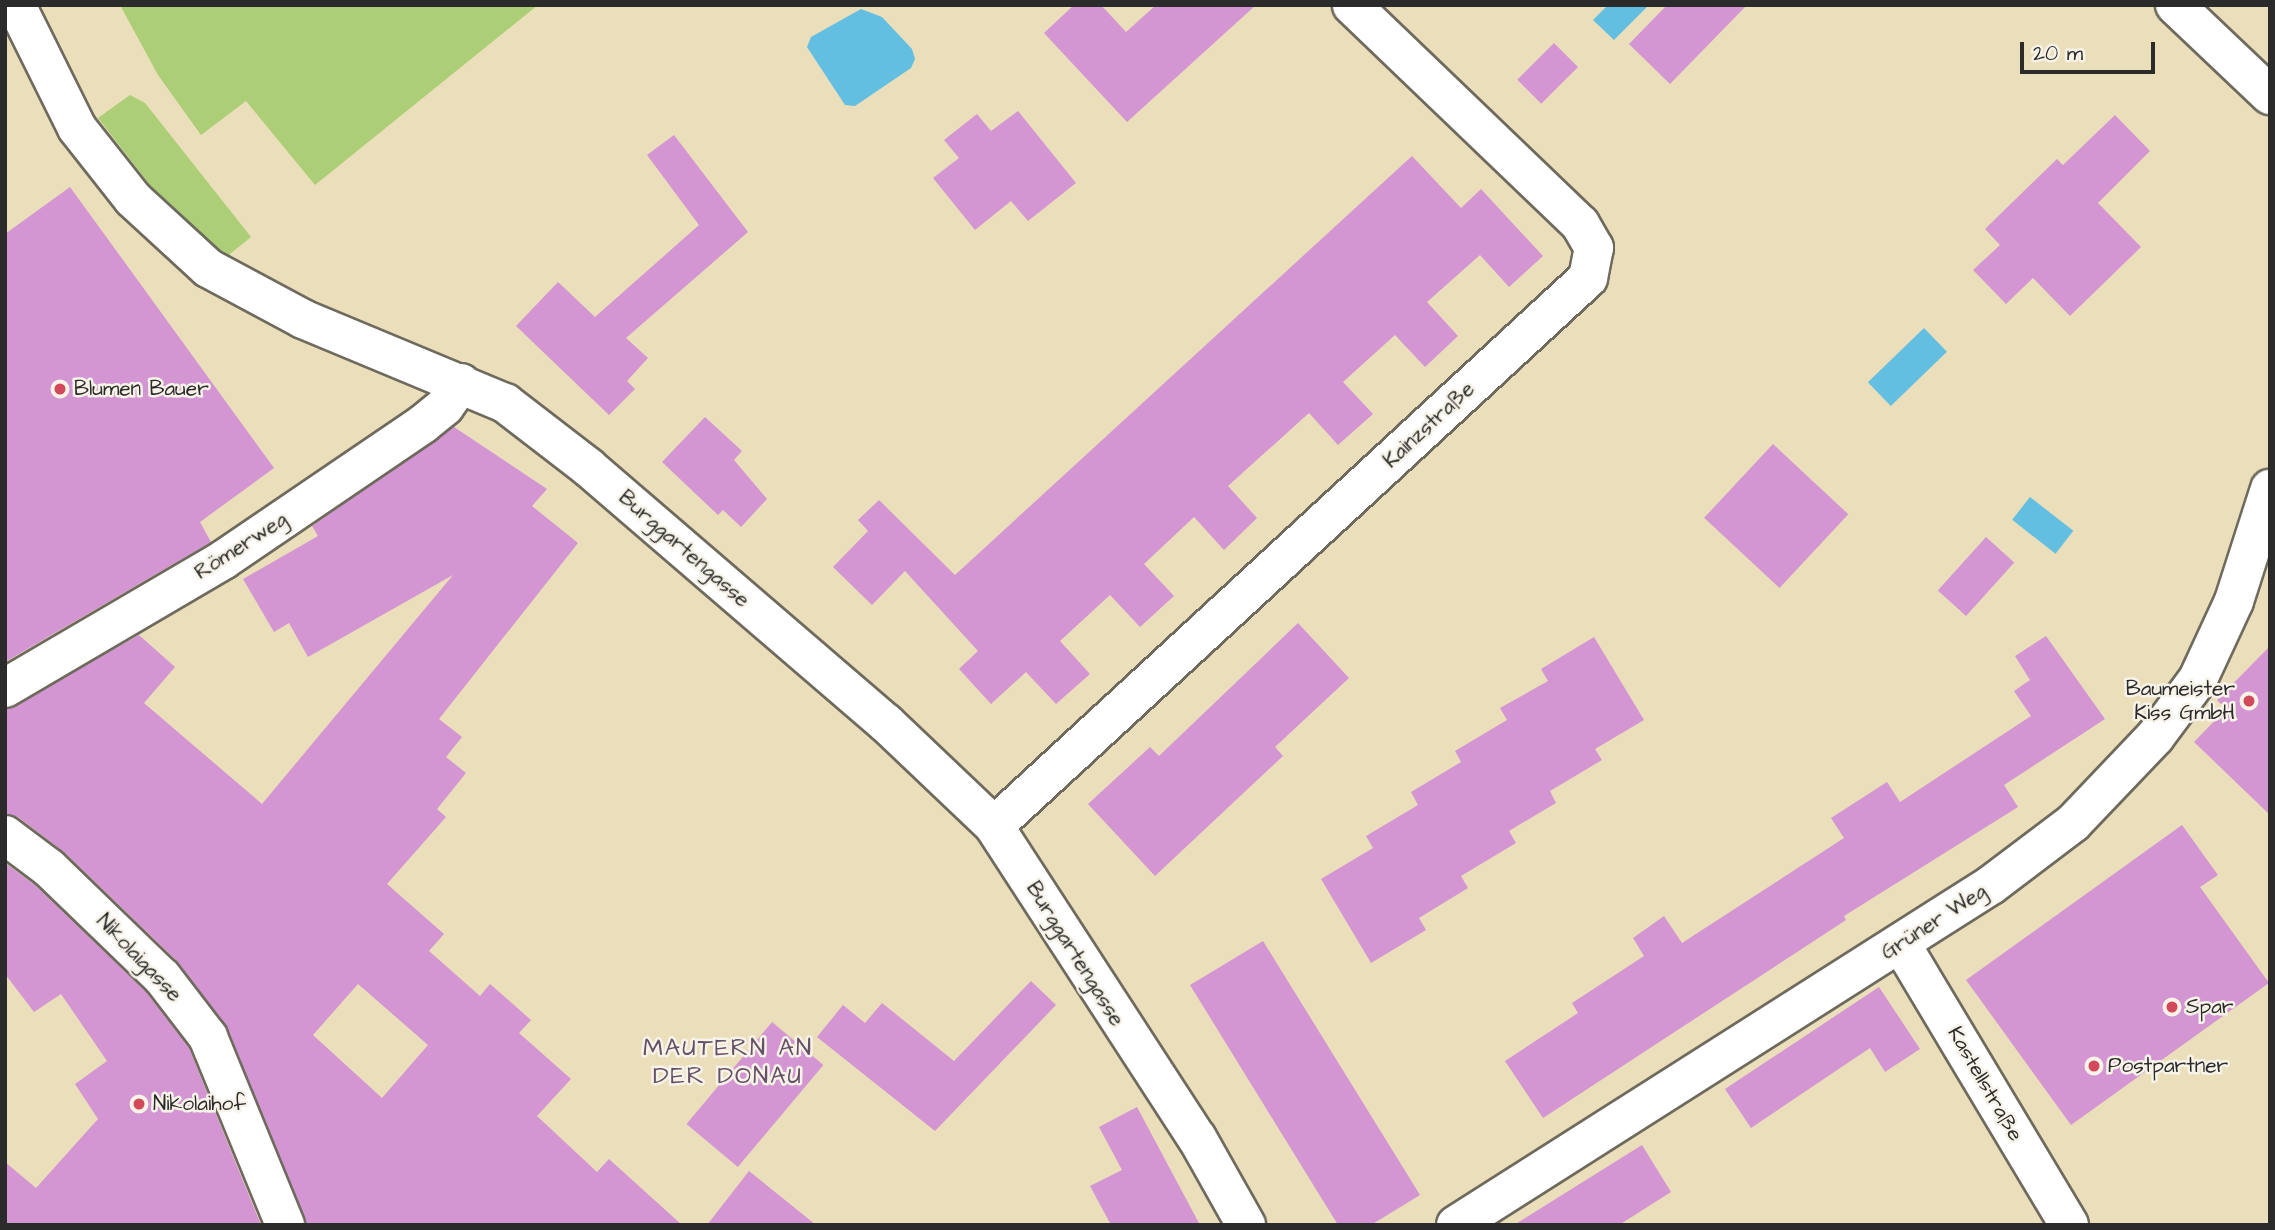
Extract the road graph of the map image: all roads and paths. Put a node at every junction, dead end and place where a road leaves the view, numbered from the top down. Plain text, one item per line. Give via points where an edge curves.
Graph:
1 (16, 5) edge
2 (1352, 5) edge
3 (2175, 5) edge
4 (2270, 95) edge
5 (461, 383) junction
6 (2270, 489) edge
7 (5, 688) edge
8 (994, 826) junction
9 (5, 835) edge
10 (1901, 944) junction
11 (285, 1225) edge
12 (1246, 1225) edge
13 (1456, 1225) edge
14 (2069, 1225) edge

1 - 5 street, Burggartengasse via 77,128 133,199 208,268 303,319
2 - 8 street, Kainzstraße via 1580,224 1594,248 1588,278
3 - 4 street
5 - 7 street, Römerweg via 445,406 423,424 223,560
5 - 8 street, Burggartengasse via 505,403 588,467 886,723
6 - 10 street, Grüner Weg via 2234,601 2198,679 2155,737 2073,823 2033,856
8 - 12 street, Burggartengasse via 1197,1138
9 - 11 street, Nikolaigasse via 49,868 162,977 208,1037
10 - 13 street, Grüner Weg
10 - 14 street, Kastellstraße

